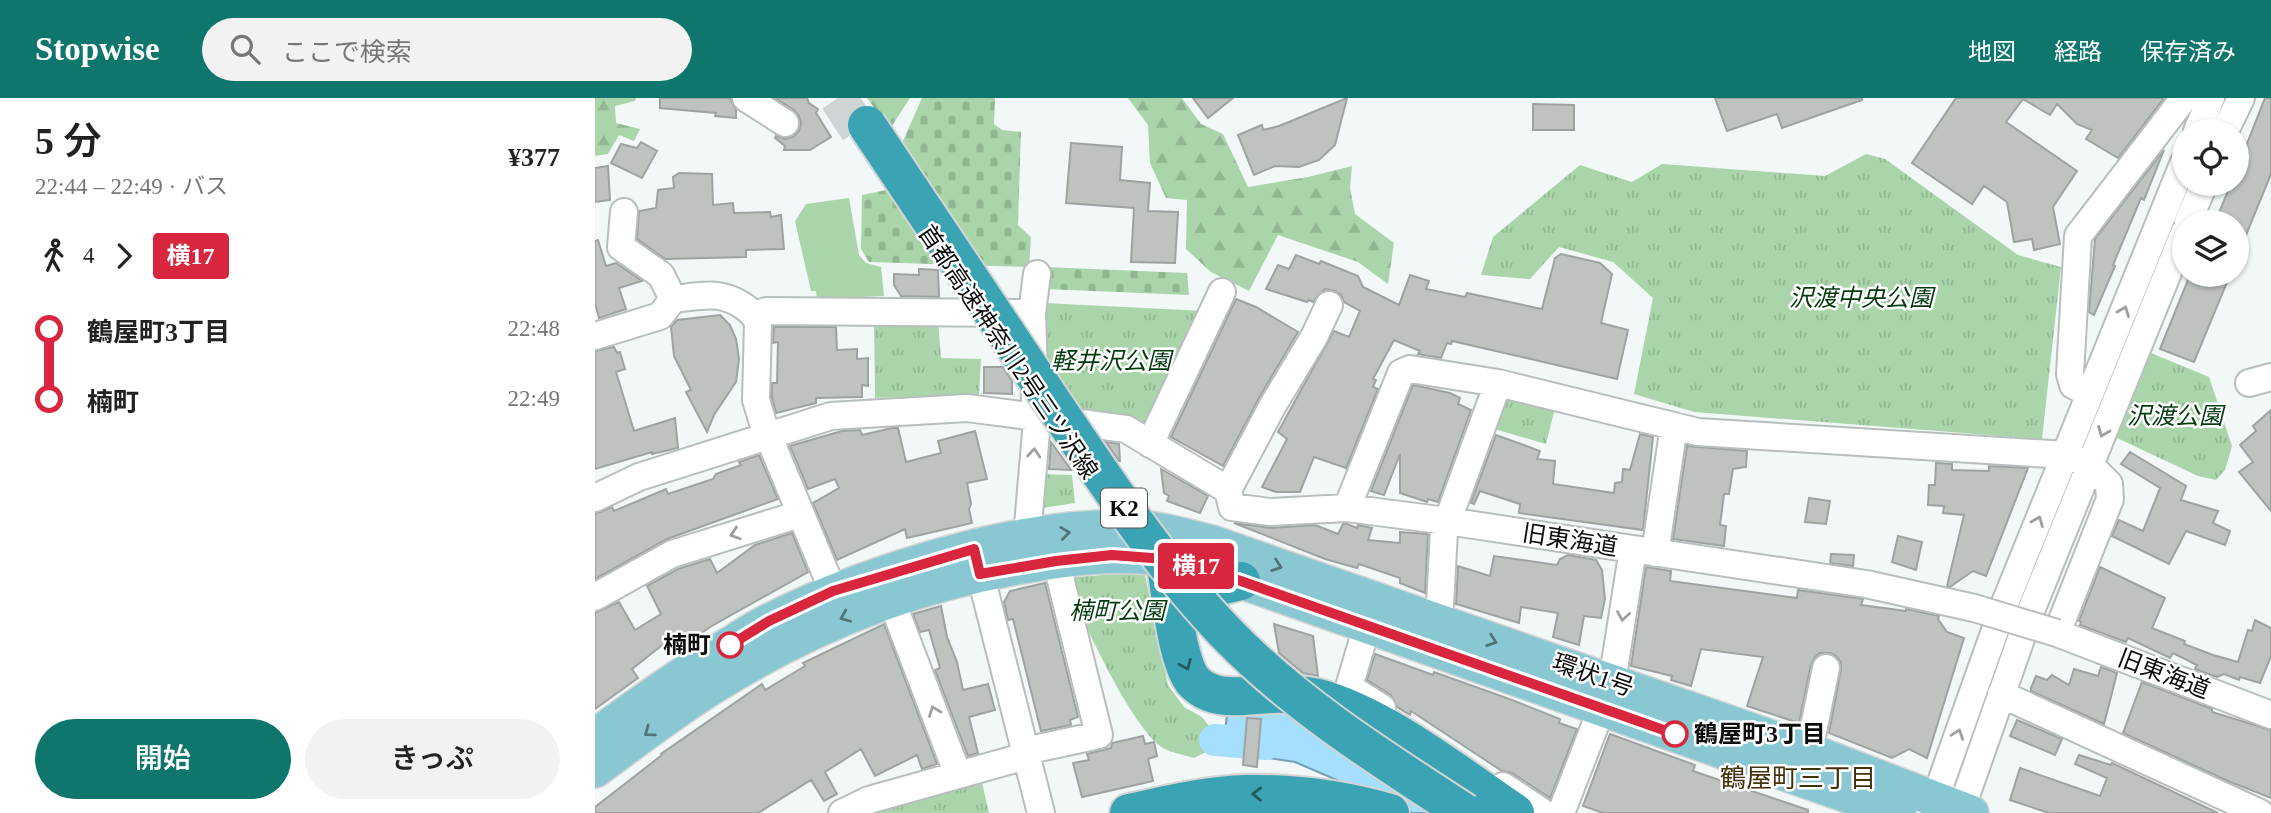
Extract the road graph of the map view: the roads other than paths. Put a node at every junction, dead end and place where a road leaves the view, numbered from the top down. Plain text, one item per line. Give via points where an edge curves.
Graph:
1 (746, 98) edge
2 (2184, 98) edge
3 (2211, 98) edge
4 (2241, 98) edge
5 (2202, 119) edge
6 (2231, 119) edge
7 (785, 123) dead end
8 (2172, 192) edge
9 (624, 212) dead end
10 (2172, 263) edge
11 (1037, 274) dead end
12 (1222, 292) dead end
13 (673, 299) junction
14 (1329, 305) dead end
15 (1032, 313) junction
16 (755, 315) junction
17 (595, 336) edge
18 (1498, 383) junction
19 (2090, 394) junction
20 (1035, 418) junction
21 (1674, 426) junction
22 (768, 435) junction
23 (1150, 443) junction
24 (2066, 455) junction
25 (2090, 466) junction
26 (595, 498) edge
27 (1230, 498) junction
28 (1347, 508) junction
29 (800, 514) junction
30 (1447, 521) junction
31 (1027, 537) junction
32 (1182, 550) junction
33 (1644, 551) junction
34 (977, 561) junction
35 (1056, 561) junction
36 (1241, 581) junction
37 (833, 591) junction
38 (595, 597) edge
39 (891, 599) junction
40 (1437, 622) junction
41 (1176, 623) junction
42 (1367, 626) junction
43 (2057, 633) junction
44 (1826, 668) dead end
45 (2001, 694) junction
46 (1608, 695) junction
47 (2271, 715) edge
48 (600, 745) edge
49 (1809, 751) junction
50 (1026, 754) junction
51 (958, 775) junction
52 (1952, 810) edge
53 (1888, 811) edge
54 (842, 813) edge
55 (1041, 813) edge
56 (1129, 813) edge
57 (1390, 813) edge
58 (1448, 813) edge
59 (1465, 813) edge
60 (1515, 813) edge
61 (1558, 813) edge
62 (2260, 813) edge

1 - 7 street
2 - 19 street via 2078,236 2070,374 2073,385
3 - 5 street
4 - 6 street
19 -> 8 street
9 - 13 street via 621,247 661,275
10 -> 25 street
11 - 15 street
12 - 23 street
13 - 16 street via 719,296
13 - 17 street via 660,316
14 - 27 street via 1273,405
15 - 16 street
15 - 20 street
16 - 22 street via 757,400
18 - 21 street
18 - 28 street via 1409,369 1401,373
18 - 30 street
19 - 24 street
20 - 22 street via 967,408 831,416
20 - 23 street via 1126,429
31 -> 20 street
21 - 24 street via 1697,432
21 - 33 street
22 - 26 street via 639,477
22 - 29 street
23 - 27 street
24 - 25 street
52 -> 24 street via 2003,608
25 - 43 street via 2109,484 2110,499
25 - 45 street
27 - 28 street, 旧東海道 via 1270,512
27 - 32 street
28 - 30 street, 旧東海道
29 - 37 street
29 -> 38 street via 673,554
30 - 33 street, 旧東海道
30 - 40 street
31 -> 32 main road via 1090,530
31 - 34 main road
32 - 35 main road
32 - 36 main road, 環状1号
32 -> 40 main road, 環状1号
32 - 41 highway
33 - 43 street, 旧東海道, bridge via 1866,584 1974,608
33 -> 46 street
34 - 35 main road
34 - 37 main road
34 - 39 main road
34 - 50 street
35 - 50 street via 1099,735
36 - 41 highway via 1198,594
36 - 42 main road, 環状1号
37 - 48 main road via 769,621 691,669
39 -> 48 main road via 804,635
51 -> 39 street
40 -> 46 main road, 環状1号
41 -> 60 highway via 1186,669 1203,689 1227,696 1306,696 1339,706 1409,742
42 - 46 main road, 環状1号
42 - 61 street via 1349,687
43 - 47 street, 旧東海道
44 - 49 street
45 - 52 street
45 - 62 street
46 - 49 main road, 環状1号
46 - 53 main road, 環状1号
46 - 61 street
49 - 52 main road, 環状1号
50 - 51 street
50 - 55 street
51 - 54 street via 869,800
57 -> 56 highway via 1325,799 1245,794
58 - 59 highway, 首都高速神奈川2号三ツ沢線 / K2, bridge via 1268,687 1184,602 1117,515 863,127 1184,588 1275,679

